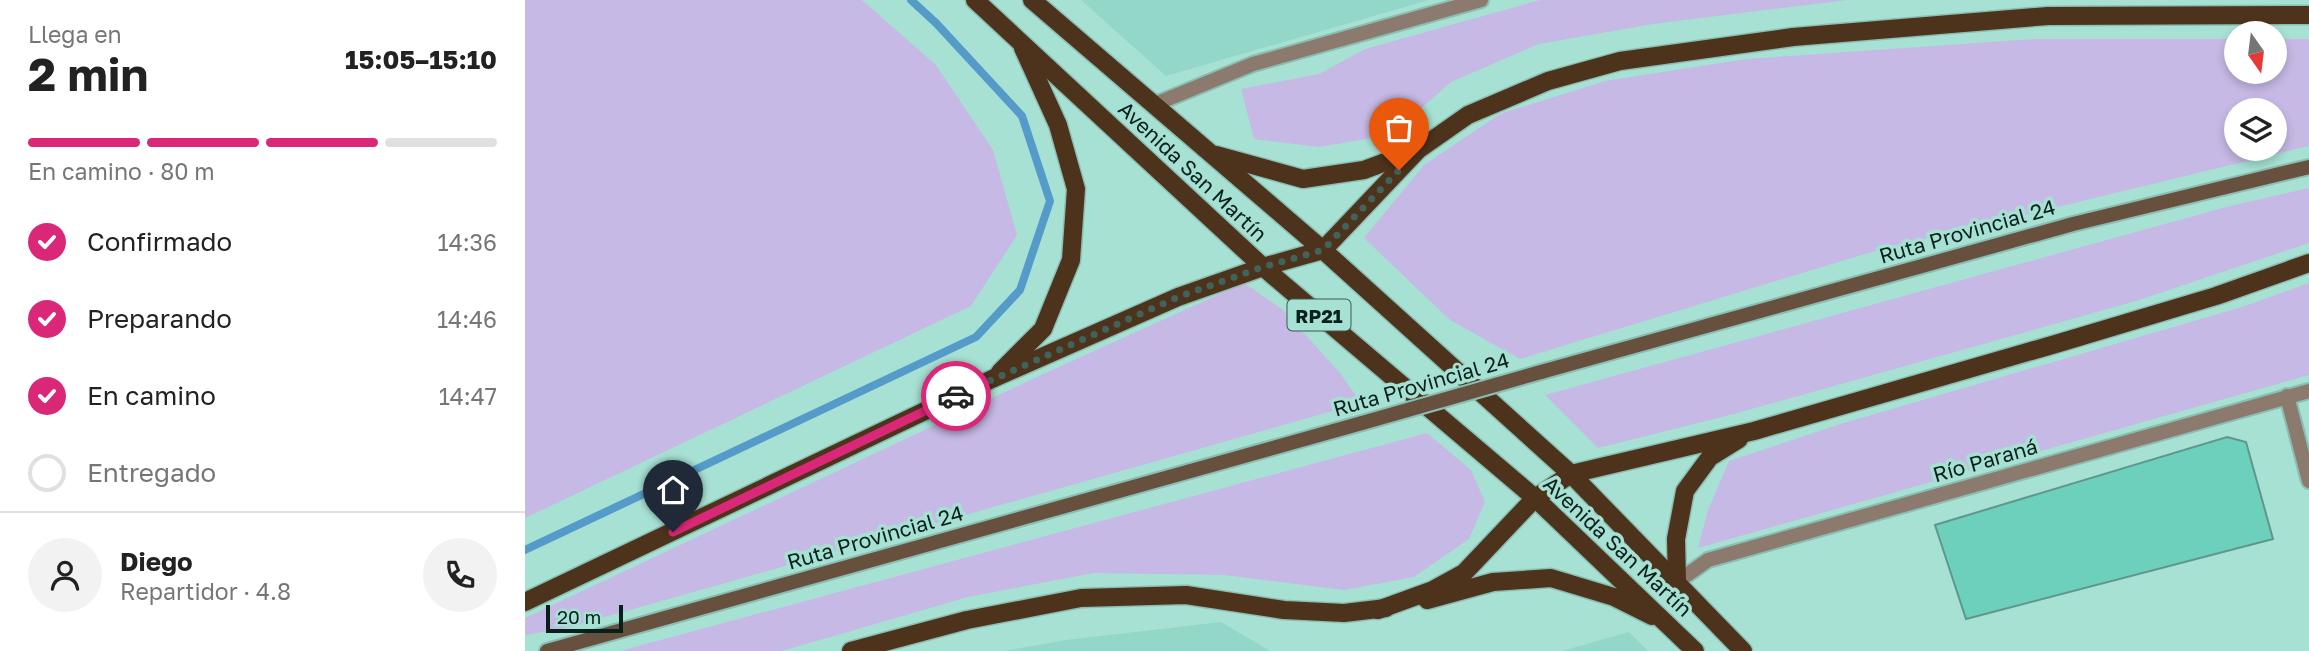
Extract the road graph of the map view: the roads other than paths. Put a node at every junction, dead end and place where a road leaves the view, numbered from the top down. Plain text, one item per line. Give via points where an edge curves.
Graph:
1 (975, 0) edge
2 (1032, 0) edge
3 (1481, 0) edge
4 (2309, 15) edge
5 (1020, 40) junction
6 (1153, 105) junction
7 (1418, 150) junction
8 (1208, 153) junction
9 (2309, 167) edge
10 (1323, 250) junction
11 (2309, 263) edge
12 (1263, 267) junction
13 (992, 379) junction
14 (2309, 391) edge
15 (2287, 396) junction
16 (1754, 430) junction
17 (1571, 474) junction
18 (2309, 481) edge
19 (1535, 498) junction
20 (1677, 582) junction
21 (525, 602) edge
22 (1378, 610) junction
23 (1669, 624) junction
24 (547, 651) edge
25 (852, 651) edge
26 (1695, 651) edge
27 (1742, 651) edge

1 - 5 main road, Avenida San Martín / RP21
2 - 6 main road, Avenida San Martín / RP21
3 - 6 street via 1253,64
4 - 7 main road via 2048,16 1793,37 1620,61 1548,81 1468,115
5 - 12 main road, Avenida San Martín / RP21
5 - 13 main road via 1058,125 1076,189 1070,260 1043,329
6 - 8 main road, Avenida San Martín / RP21
7 - 8 main road via 1364,170 1303,179
7 - 10 main road
8 - 10 main road, Avenida San Martín / RP21
9 - 24 main road, Ruta Provincial 24, bridge via 2073,223
10 - 12 main road
10 - 17 main road, Avenida San Martín / RP21
11 - 16 main road via 2216,296
12 - 13 main road via 1178,297
12 - 19 main road, Avenida San Martín / RP21
13 - 21 main road
14 - 15 street, Río Paraná
15 - 18 street
15 - 20 street, Río Paraná via 1708,560
16 - 17 main road
16 - 20 main road via 1710,457 1685,491 1676,540
17 - 19 main road
17 - 20 main road, Avenida San Martín / RP21
19 - 22 main road via 1464,573
19 - 23 main road, Avenida San Martín / RP21
20 - 27 main road, Avenida San Martín / RP21
22 - 23 main road via 1493,582 1551,578 1614,597
22 - 25 main road via 1284,610 1186,595 1081,598 967,620
23 - 26 main road, Avenida San Martín / RP21

